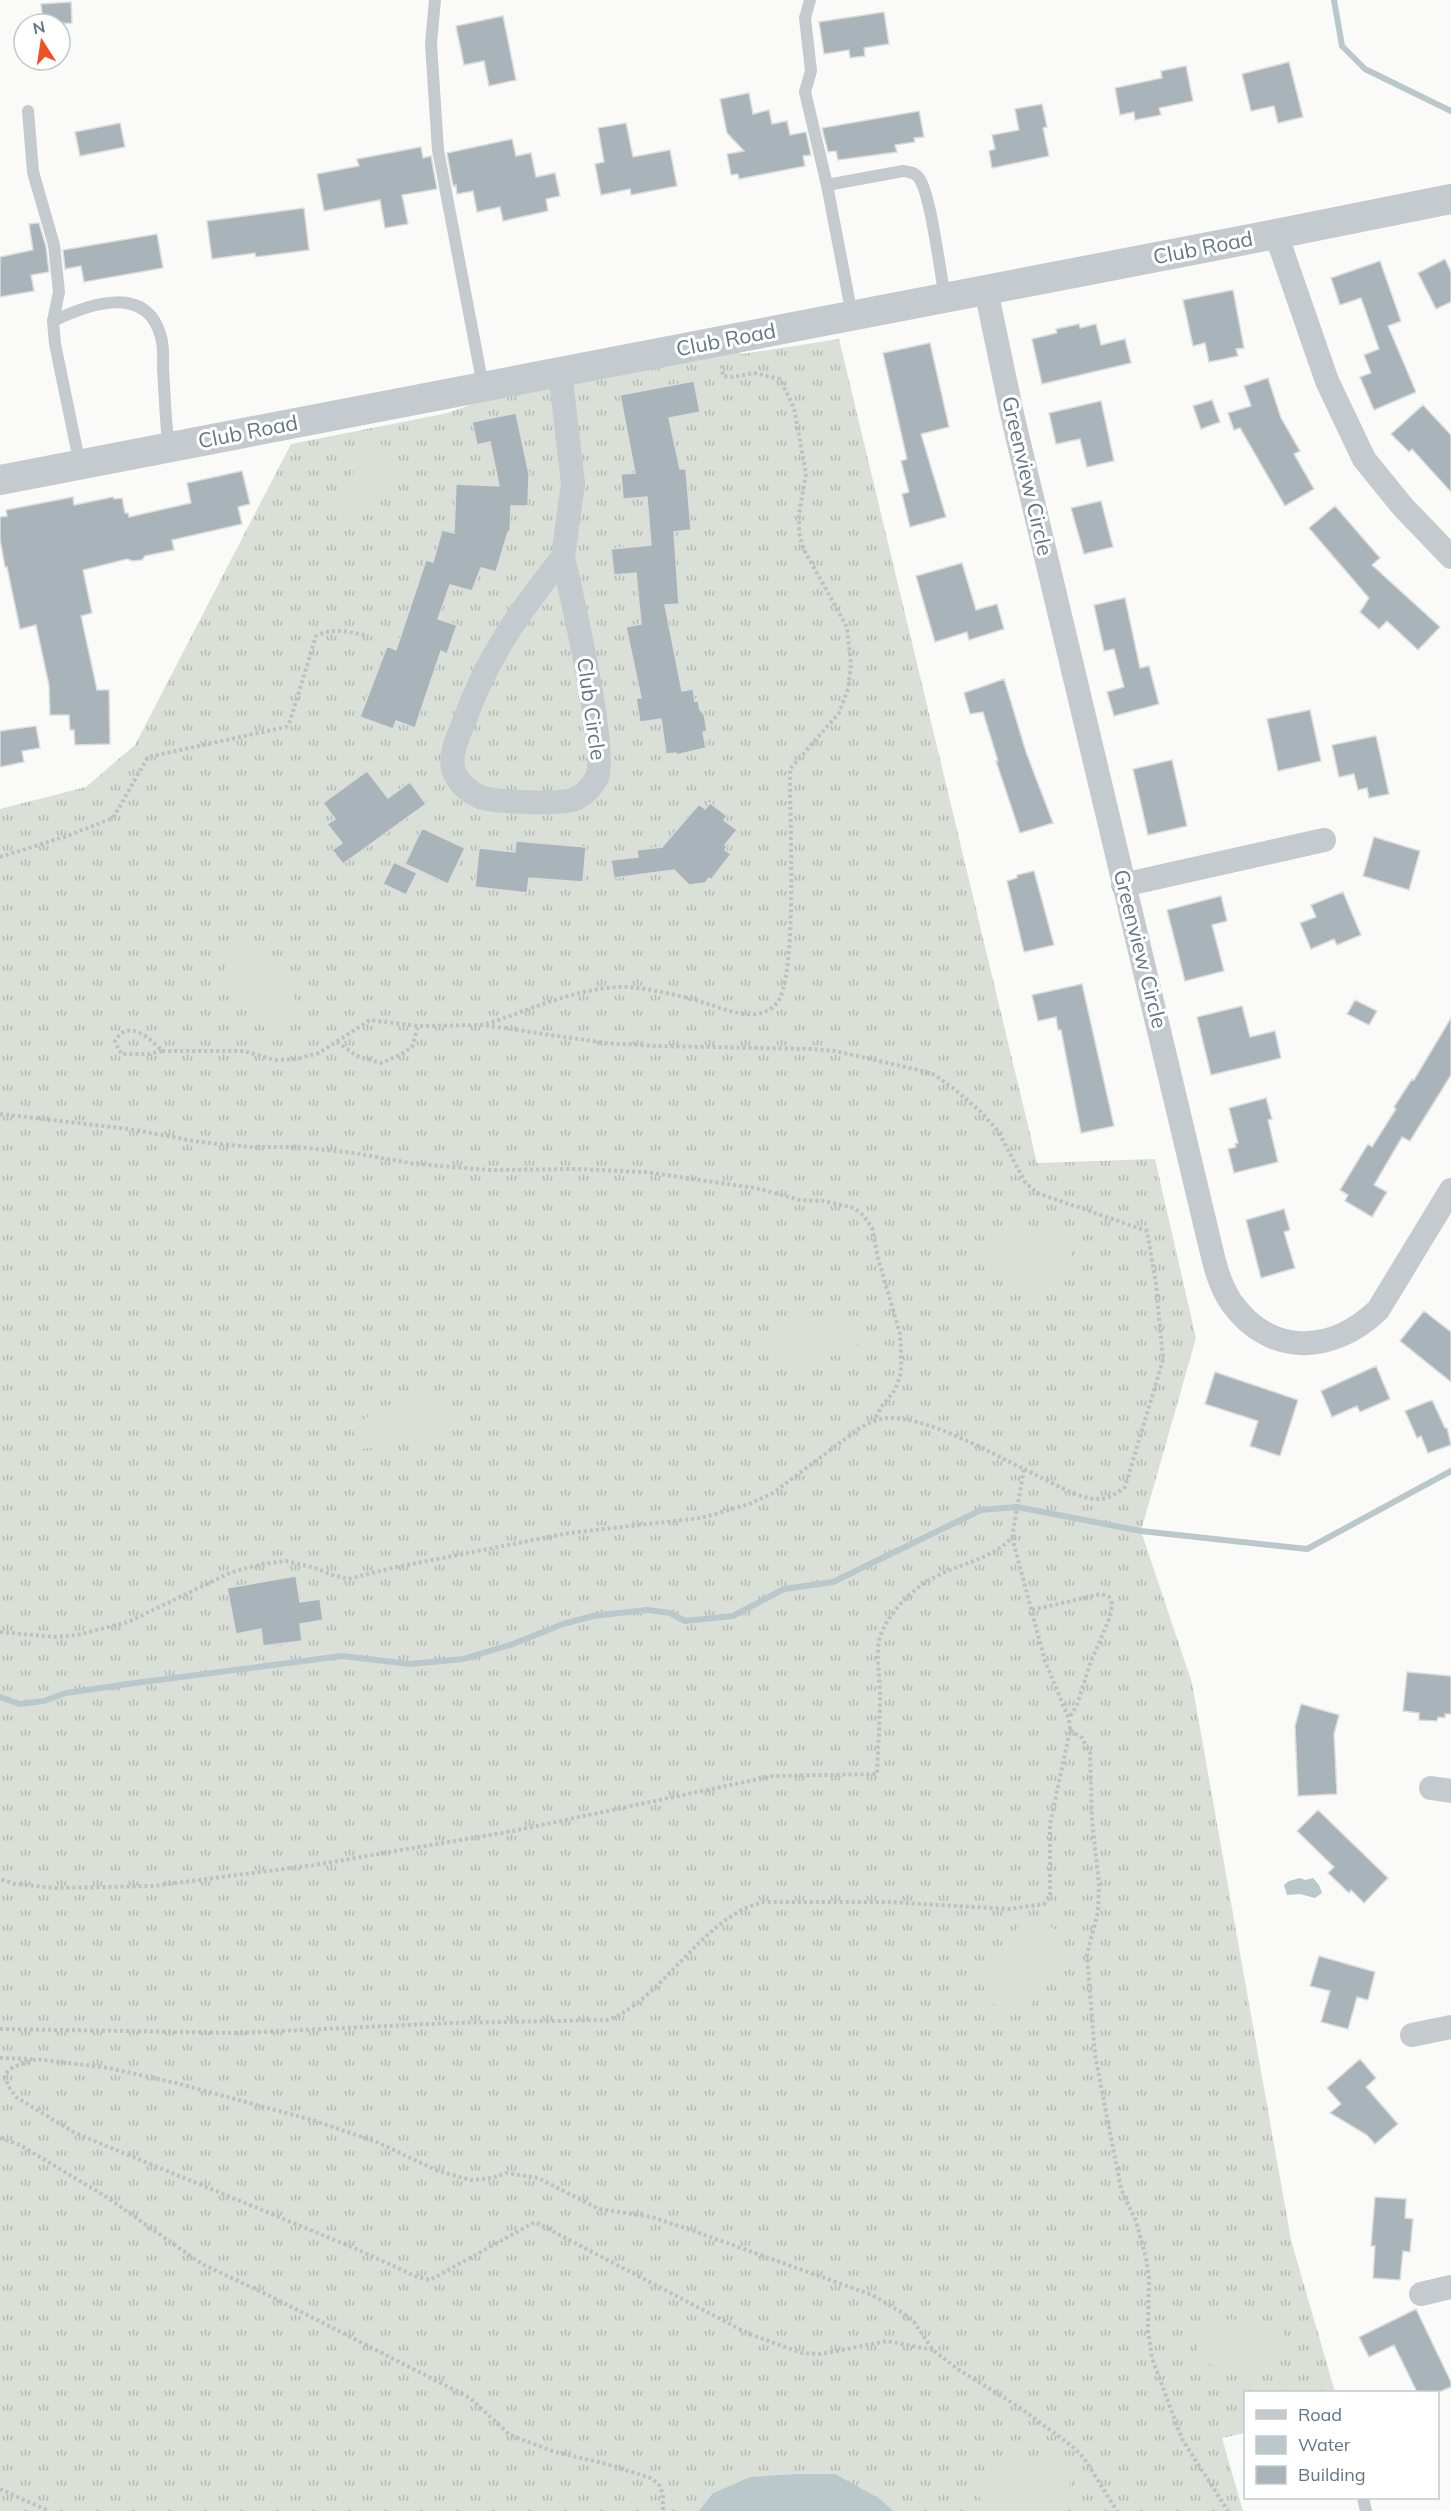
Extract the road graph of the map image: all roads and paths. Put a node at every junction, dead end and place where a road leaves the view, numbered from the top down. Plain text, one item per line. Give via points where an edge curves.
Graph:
1 (435, 0) edge
2 (810, 0) edge
3 (28, 111) dead end
4 (827, 185) junction
5 (1451, 198) edge
6 (1276, 234) junction
7 (986, 290) junction
8 (945, 298) junction
9 (852, 316) junction
10 (53, 321) junction
11 (719, 342) junction
12 (560, 372) junction
13 (483, 387) junction
14 (169, 447) junction
15 (80, 465) junction
16 (0, 480) edge
17 (1451, 556) edge
18 (563, 557) junction
19 (368, 636) dead end
20 (1324, 840) dead end
21 (0, 857) edge
22 (1123, 885) junction
23 (483, 1025) junction
24 (418, 1026) junction
25 (337, 1042) junction
26 (162, 1051) junction
27 (0, 1114) edge
28 (1451, 1190) edge
29 (874, 1421) junction
30 (1024, 1469) junction
31 (1012, 1537) junction
32 (1032, 1610) junction
33 (0, 1632) edge
34 (1069, 1719) junction
35 (1070, 1730) junction
36 (0, 1879) edge
37 (1451, 2027) edge
38 (0, 2028) edge
39 (1412, 2035) dead end
40 (0, 2058) edge
41 (36, 2059) junction
42 (0, 2138) edge
43 (1451, 2287) edge
44 (1421, 2294) dead end
45 (933, 2350) junction
46 (0, 2489) edge
47 (49, 2511) edge
48 (663, 2511) edge
49 (1117, 2511) edge
50 (1228, 2511) edge

1 - 13 lane via 431,44 438,150
2 - 4 lane via 805,18 811,71 805,92
3 - 10 lane via 33,172 54,245 59,292
4 - 8 lane via 913,172 925,195
4 - 9 lane
5 - 6 street, Club Road
6 - 7 street, Club Road
6 - 17 street via 1328,381 1364,459 1403,507
7 - 8 street, Club Road
7 - 22 street, Greenview Circle
8 - 9 street, Club Road
9 - 11 street, Club Road
10 - 14 lane via 94,305 129,303 149,312 162,338
10 - 15 lane
11 - 12 street, Club Road
11 - 23 path via 723,376 754,373 780,379 794,408 806,474 799,532 803,548 847,627 849,643 848,689 839,713 790,769 790,943 785,988 776,1006 757,1013 742,1014 665,993 618,987 557,998
12 - 13 street, Club Road
12 - 18 street, Club Circle via 573,483
13 - 14 street, Club Road
14 - 15 street, Club Road
15 - 16 street, Club Road
18 - 18 street, Club Circle via 490,660 457,739 453,770 467,790 478,796 491,800 563,802 586,792 597,778 600,765 594,715
19 - 21 path via 343,631 324,631 316,636 286,727 148,757 113,818
20 - 22 street
22 - 28 street, Greenview Circle via 1219,1278 1245,1318 1282,1341 1305,1344 1328,1341 1362,1326 1378,1310
23 - 24 path
23 - 30 path via 606,1043 819,1049 919,1070 953,1088 980,1111 998,1131 1025,1182 1037,1193 1147,1231 1163,1360 1125,1487 1113,1496 1087,1498
24 - 25 path via 370,1020
24 - 25 path via 412,1047 381,1063 357,1056
25 - 26 path via 319,1053 296,1059 275,1060 244,1051
26 - 26 path via 136,1031 126,1030 115,1041 121,1054
27 - 29 path via 129,1129 200,1142 297,1147 415,1164 490,1170 645,1172 854,1208 872,1228 902,1349 896,1390
29 - 30 path via 889,1418 915,1422
29 - 33 path via 773,1493 700,1518 569,1533 348,1579 285,1561 262,1564 232,1572 128,1622 55,1637
30 - 31 path
31 - 32 path
31 - 36 path via 987,1555 932,1579 902,1602 888,1621 879,1641 877,1774 773,1776 513,1831 314,1865 153,1886 55,1888
32 - 34 path via 1045,1661
32 - 34 path via 1101,1594 1109,1597 1112,1604
34 - 35 path
35 - 38 path via 1050,1824 1050,1897 1044,1904 1009,1909 888,1902 749,1905 729,1918 621,2015 608,2020 239,2033
35 - 50 path via 1082,1738 1090,1753 1098,1912 1086,1954 1095,2055 1121,2189 1136,2221 1146,2258 1152,2358 1182,2439
37 - 39 street
40 - 41 path
41 - 45 path via 109,2068 280,2111 377,2142 438,2171 471,2180 506,2173 538,2178 599,2209 652,2217 872,2295 914,2322
41 - 45 path via 12,2067 5,2074 8,2086 27,2106 75,2133 415,2276 430,2280 535,2222 776,2345 821,2354 887,2341
42 - 48 path via 20,2145 105,2196 202,2264 470,2398 510,2435 555,2452 651,2478 663,2494
43 - 44 street
45 - 49 path via 1072,2446 1084,2458
46 - 47 path

